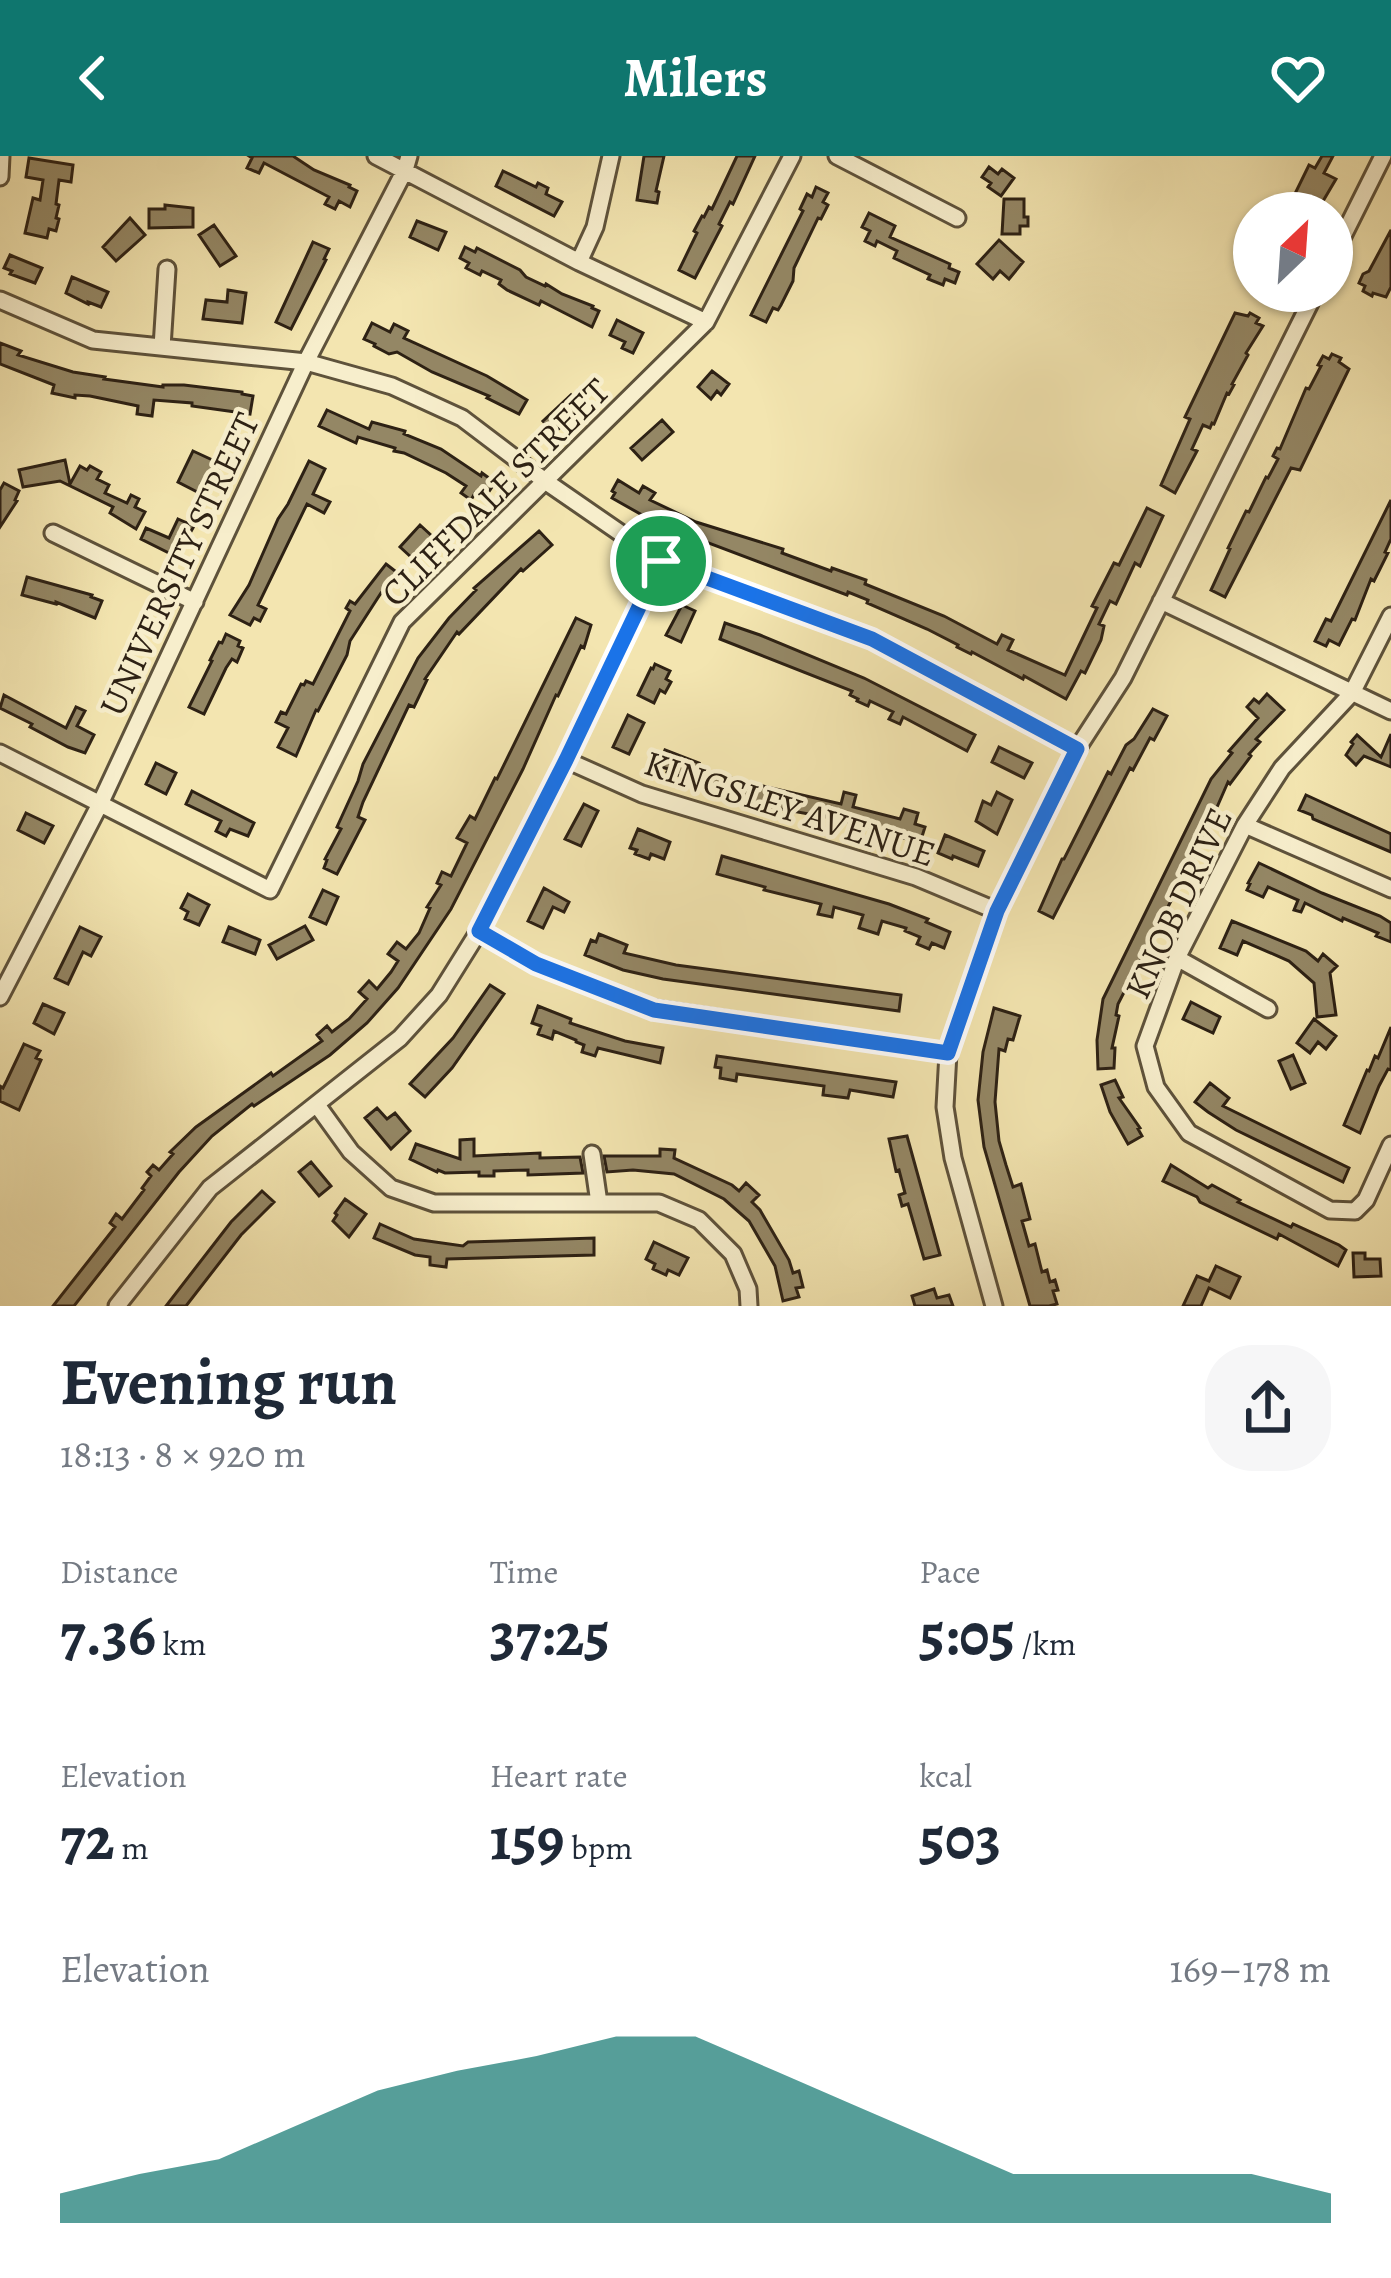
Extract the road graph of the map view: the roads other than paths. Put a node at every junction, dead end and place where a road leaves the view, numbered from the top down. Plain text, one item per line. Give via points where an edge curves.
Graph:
1 (1, 156) edge
2 (376, 156) edge
3 (611, 156) edge
4 (792, 156) edge
5 (837, 156) edge
6 (1383, 156) edge
7 (407, 163) edge
8 (0, 177) edge
9 (1353, 217) edge
10 (957, 218) dead end
11 (578, 262) junction
12 (167, 269) dead end
13 (0, 300) edge
14 (1306, 312) edge
15 (706, 322) junction
16 (162, 347) junction
17 (306, 362) junction
18 (545, 481) junction
19 (53, 532) dead end
20 (661, 561) junction
21 (1161, 601) junction
22 (195, 602) junction
23 (1391, 616) edge
24 (1352, 693) junction
25 (1391, 711) edge
26 (1077, 749) junction
27 (0, 753) edge
28 (566, 760) junction
29 (100, 805) junction
30 (1245, 825) junction
31 (1391, 889) edge
32 (997, 911) junction
33 (479, 931) junction
34 (1177, 958) junction
35 (0, 997) edge
36 (1268, 1009) dead end
37 (948, 1053) junction
38 (317, 1105) junction
39 (1391, 1145) edge
40 (592, 1154) dead end
41 (599, 1203) junction
42 (117, 1306) edge
43 (749, 1306) edge
44 (994, 1306) edge

1 - 8 street
2 - 7 street
3 - 11 street
4 - 15 street, CLIFFDALE STREET
5 - 10 street
6 - 9 street
7 - 11 street
7 - 17 street, UNIVERSITY STREET
11 - 15 street
12 - 16 street
13 - 16 street via 93,340
14 - 21 street
15 - 18 street, CLIFFDALE STREET
16 - 17 street
17 - 18 street via 392,386 462,418
17 - 22 street, UNIVERSITY STREET
18 - 20 street
18 - 29 street, CLIFFDALE STREET via 402,622 270,890
19 - 22 street
20 - 26 street via 872,639
20 - 28 street
21 - 24 street
21 - 26 street
22 - 29 street, UNIVERSITY STREET
23 - 24 street, KNOB DRIVE
24 - 25 street
24 - 30 street, KNOB DRIVE via 1282,768
26 - 32 street
27 - 29 street
28 - 32 street, KINGSLEY AVENUE via 642,794
28 - 33 street
29 - 35 street, UNIVERSITY STREET
30 - 31 street
30 - 34 street, KNOB DRIVE
32 - 37 street
33 - 37 street via 536,964 654,1010
33 - 38 street via 400,1038
34 - 36 street
34 - 39 street, KNOB DRIVE via 1145,1046 1156,1088 1190,1133 1330,1210 1355,1211 1366,1200
37 - 44 street via 953,1158
38 - 41 street via 391,1188 434,1203
38 - 42 street via 210,1188
40 - 41 street
41 - 43 street via 659,1203 699,1220 733,1254

